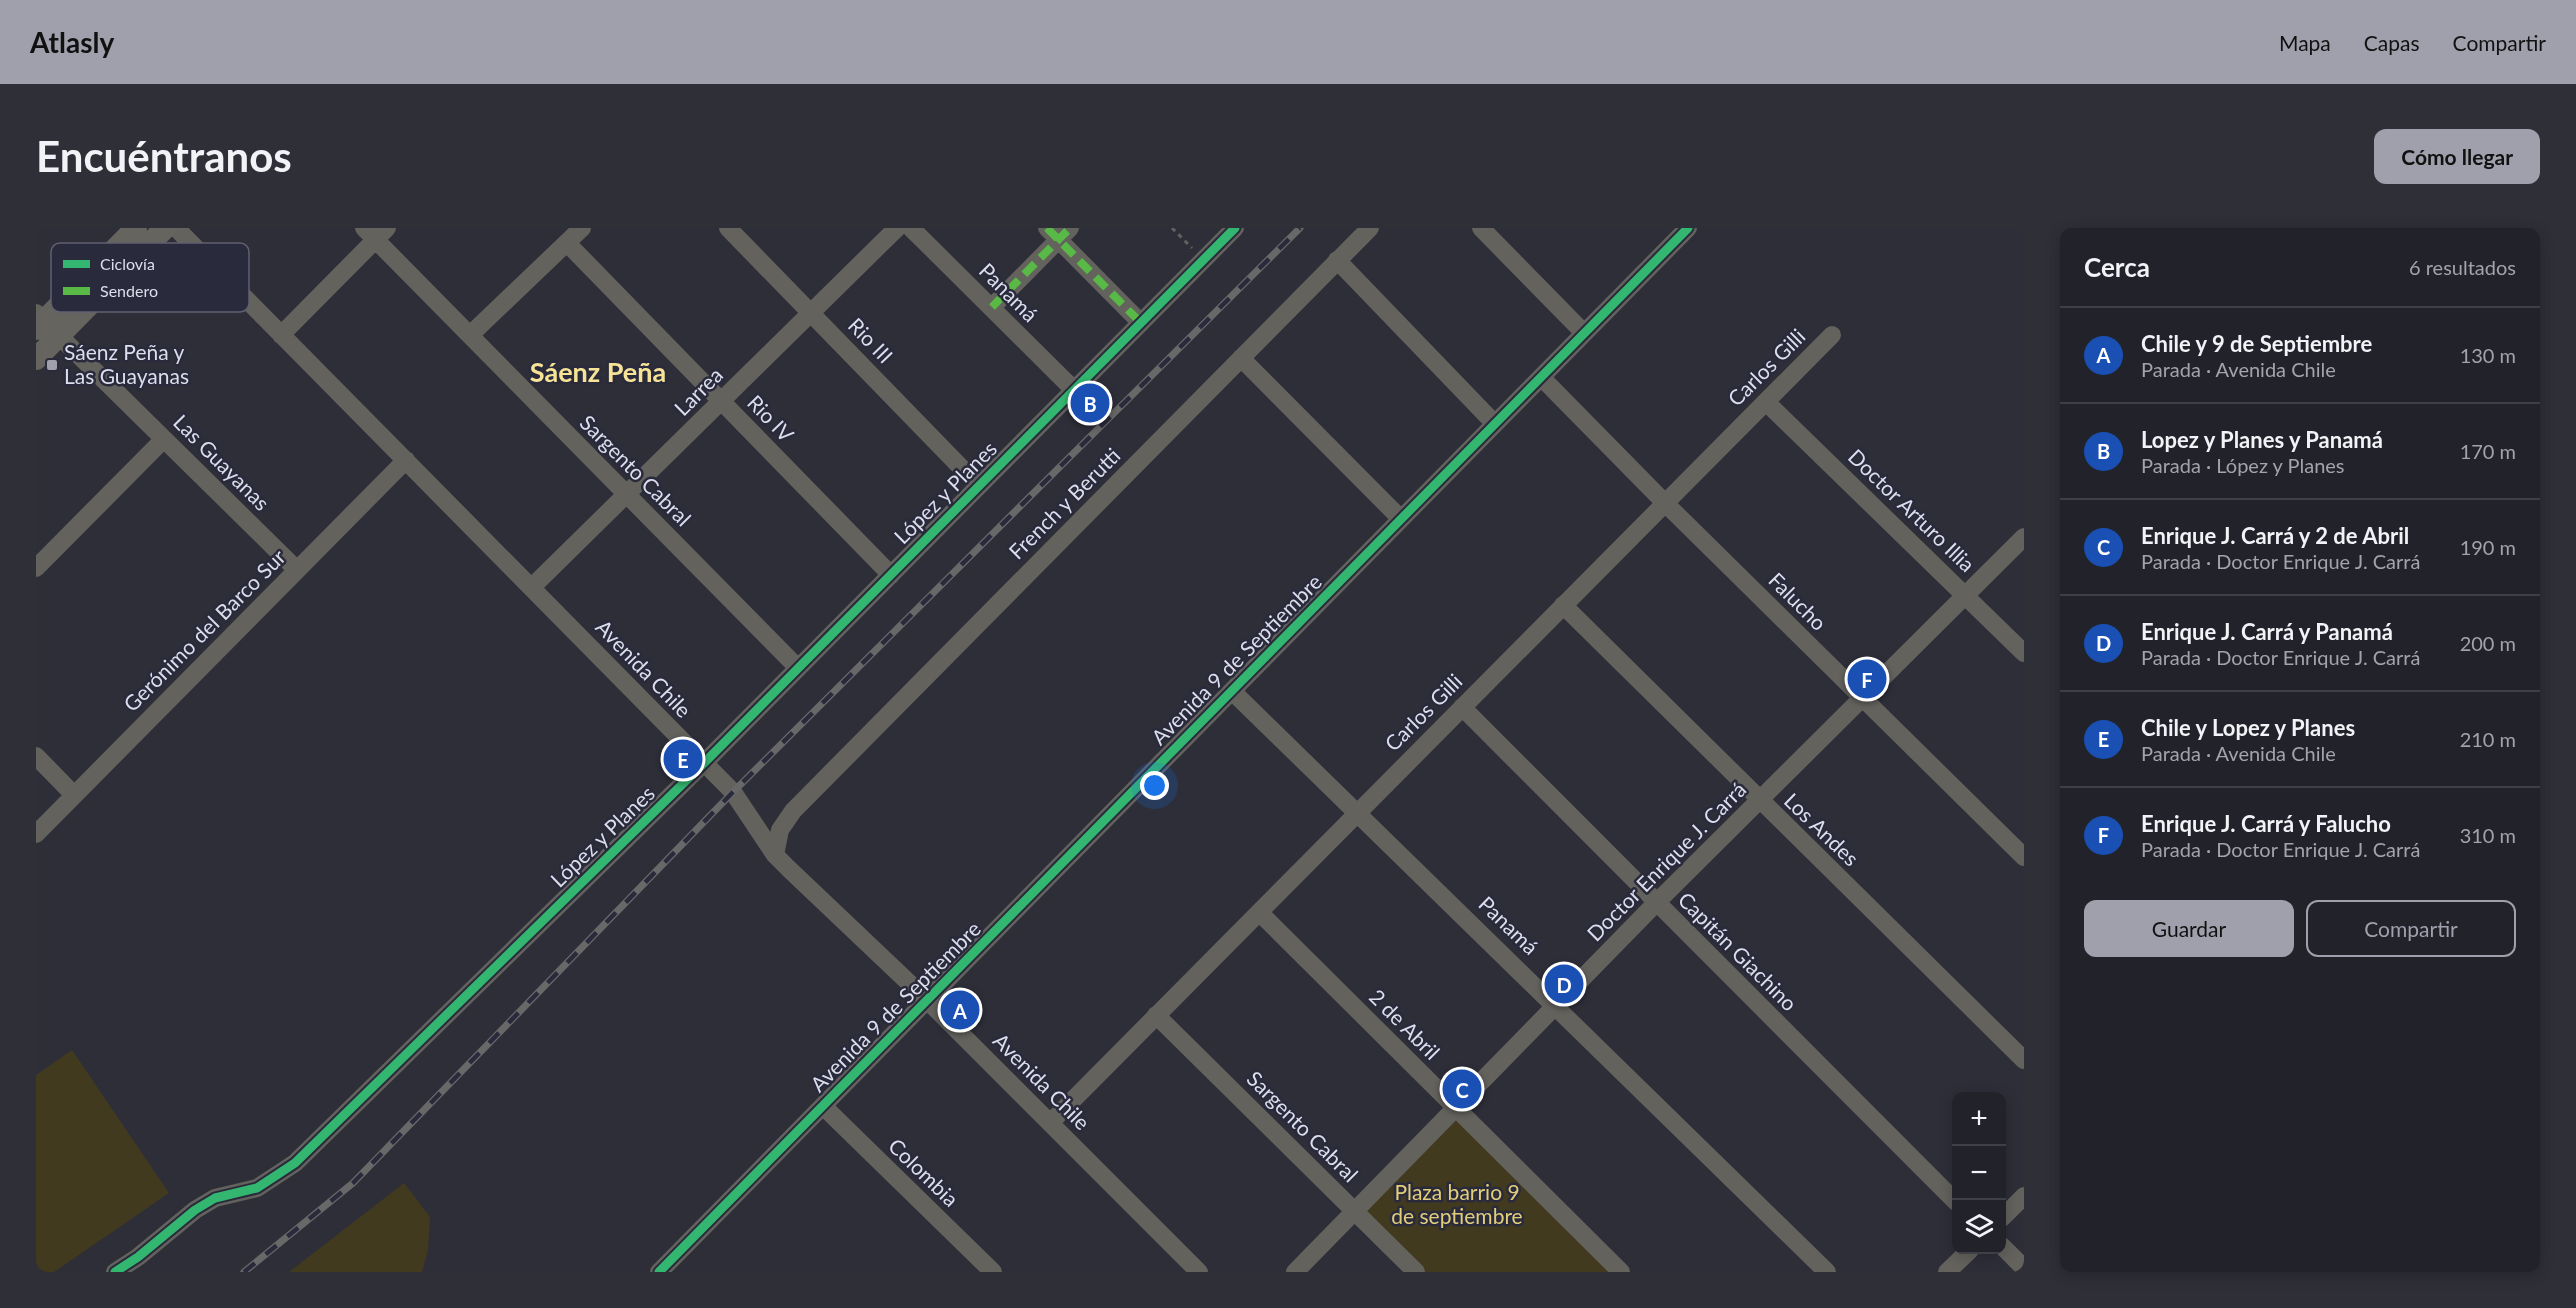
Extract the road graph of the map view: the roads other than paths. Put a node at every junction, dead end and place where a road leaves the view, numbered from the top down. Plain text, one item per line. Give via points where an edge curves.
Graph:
1 (136, 228) edge
2 (165, 228) edge
3 (176, 228) edge
4 (582, 228) edge
5 (728, 228) edge
6 (897, 228) edge
7 (1234, 228) edge
8 (1370, 228) edge
9 (1481, 228) edge
10 (915, 229) edge
11 (1679, 231) edge
12 (375, 232) edge
13 (1058, 232) edge
14 (122, 243) edge
15 (146, 243) edge
16 (191, 243) edge
17 (567, 243) junction
18 (1337, 260) junction
19 (249, 302) edge
20 (992, 307) junction
21 (56, 312) edge
22 (60, 312) edge
23 (811, 313) junction
24 (1141, 323) junction
25 (44, 325) edge
26 (1584, 333) junction
27 (281, 335) junction
28 (470, 335) junction
29 (1832, 335) dead end
30 (1241, 358) junction
31 (36, 359) edge
32 (1541, 377) junction
33 (1074, 390) junction
34 (721, 401) junction
35 (1766, 402) junction
36 (1495, 424) junction
37 (164, 439) junction
38 (406, 460) junction
39 (979, 486) junction
40 (627, 494) junction
41 (1665, 503) junction
42 (1401, 519) junction
43 (2024, 537) edge
44 (36, 568) edge
45 (297, 570) junction
46 (891, 575) junction
47 (532, 587) junction
48 (1966, 596) junction
49 (1563, 606) junction
50 (2024, 653) edge
51 (798, 668) junction
52 (1232, 690) junction
53 (1863, 698) junction
54 (1462, 707) junction
55 (36, 756) edge
56 (704, 763) junction
57 (74, 795) junction
58 (1759, 801) junction
59 (793, 811) junction
60 (1358, 811) junction
61 (755, 821) junction
62 (36, 834) edge
63 (776, 855) junction
64 (2024, 857) edge
65 (1656, 903) junction
66 (1258, 912) junction
67 (927, 1000) junction
68 (1557, 1006) junction
69 (1156, 1015) junction
70 (2024, 1060) edge
71 (823, 1106) junction
72 (1456, 1109) junction
73 (1050, 1123) junction
74 (2024, 1196) edge
75 (1954, 1200) edge
76 (1355, 1211) junction
77 (2006, 1213) edge
78 (2006, 1251) edge
79 (1966, 1254) edge
80 (2024, 1268) edge
81 (115, 1272) edge
82 (659, 1272) edge
83 (993, 1272) edge
84 (1198, 1272) edge
85 (1295, 1272) edge
86 (1416, 1272) edge
87 (1621, 1272) edge
88 (1827, 1272) edge
89 (1947, 1272) edge

1 - 14 main road
2 - 15 main road
3 - 16 street, Avenida Chile
4 - 17 street
5 - 23 street, Rio III
6 - 23 street, Larrea
7 - 24 street, López y Planes
8 - 18 street, French y Berutti
9 - 26 street
10 - 20 street, Panamá
11 - 26 street, Avenida 9 de Septiembre
12 - 27 street
12 - 28 street, Sargento Cabral
13 - 20 street
13 - 24 street
17 - 28 street
17 - 34 street, Rio IV
18 - 30 street, French y Berutti
18 - 36 street
19 - 27 street, Avenida Chile
20 - 33 street, Panamá
21 - 25 main road
22 - 25 main road
23 - 34 street, Larrea
23 - 39 street, Rio III
24 - 33 street, López y Planes
25 - 31 main road
25 - 37 street, Las Guayanas
26 - 32 street, Avenida 9 de Septiembre
27 - 38 street, Avenida Chile
28 - 40 street, Sargento Cabral
29 - 35 street, Carlos Gilli
30 - 42 street
30 - 59 street, French y Berutti
32 - 36 street, Avenida 9 de Septiembre
32 - 41 street, Falucho
33 - 39 street, López y Planes
34 - 40 street, Larrea
34 - 46 street, Rio IV
35 - 41 street, Carlos Gilli
35 - 48 street, Doctor Arturo Illia
36 - 42 street, Avenida 9 de Septiembre
37 - 44 street
37 - 45 street, Las Guayanas
38 - 45 street, Gerónimo del Barco Sur
38 - 47 street, Avenida Chile
39 - 46 street, López y Planes
40 - 47 street, Larrea
40 - 51 street, Sargento Cabral
41 - 49 street, Carlos Gilli
41 - 53 street, Falucho
42 - 52 street, Avenida 9 de Septiembre
43 - 48 street, Doctor Enrique J. Carrá
45 - 57 street, Gerónimo del Barco Sur
46 - 51 street, López y Planes
47 - 56 street, Avenida Chile
48 - 50 street, Doctor Arturo Illia
48 - 53 street, Doctor Enrique J. Carrá
49 - 54 street, Carlos Gilli
49 - 58 street, Los Andes
51 - 56 street, López y Planes
52 - 60 street, Panamá
52 - 67 street, Avenida 9 de Septiembre
53 - 58 street, Doctor Enrique J. Carrá
53 - 64 street, Falucho
54 - 60 street, Carlos Gilli
54 - 65 street, Capitán Giachino
55 - 57 street
56 - 61 street, Avenida Chile
56 - 81 street, López y Planes via 295,1163 257,1188 214,1198
57 - 62 street, Gerónimo del Barco Sur
58 - 65 street, Doctor Enrique J. Carrá
58 - 70 street, Los Andes
59 - 61 street
59 - 63 street, French y Berutti via 780,830
60 - 66 street, Carlos Gilli
60 - 68 street, Panamá
61 - 63 street, Avenida Chile
63 - 67 street, Avenida Chile
65 - 68 street, Doctor Enrique J. Carrá
65 - 75 street, Capitán Giachino
66 - 69 street, Carlos Gilli
66 - 72 street, 2 de Abril
67 - 71 street, Avenida 9 de Septiembre
67 - 73 street, Avenida Chile
68 - 72 street, Doctor Enrique J. Carrá
68 - 88 street, Panamá
69 - 73 street, Carlos Gilli
69 - 76 street, Sargento Cabral
71 - 82 street, Avenida 9 de Septiembre
71 - 83 street, Colombia
72 - 76 street, Doctor Enrique J. Carrá
72 - 87 street, 2 de Abril
73 - 84 street, Avenida Chile
74 - 77 street
76 - 85 street, Doctor Enrique J. Carrá
76 - 86 street, Sargento Cabral
78 - 80 street
79 - 89 street

